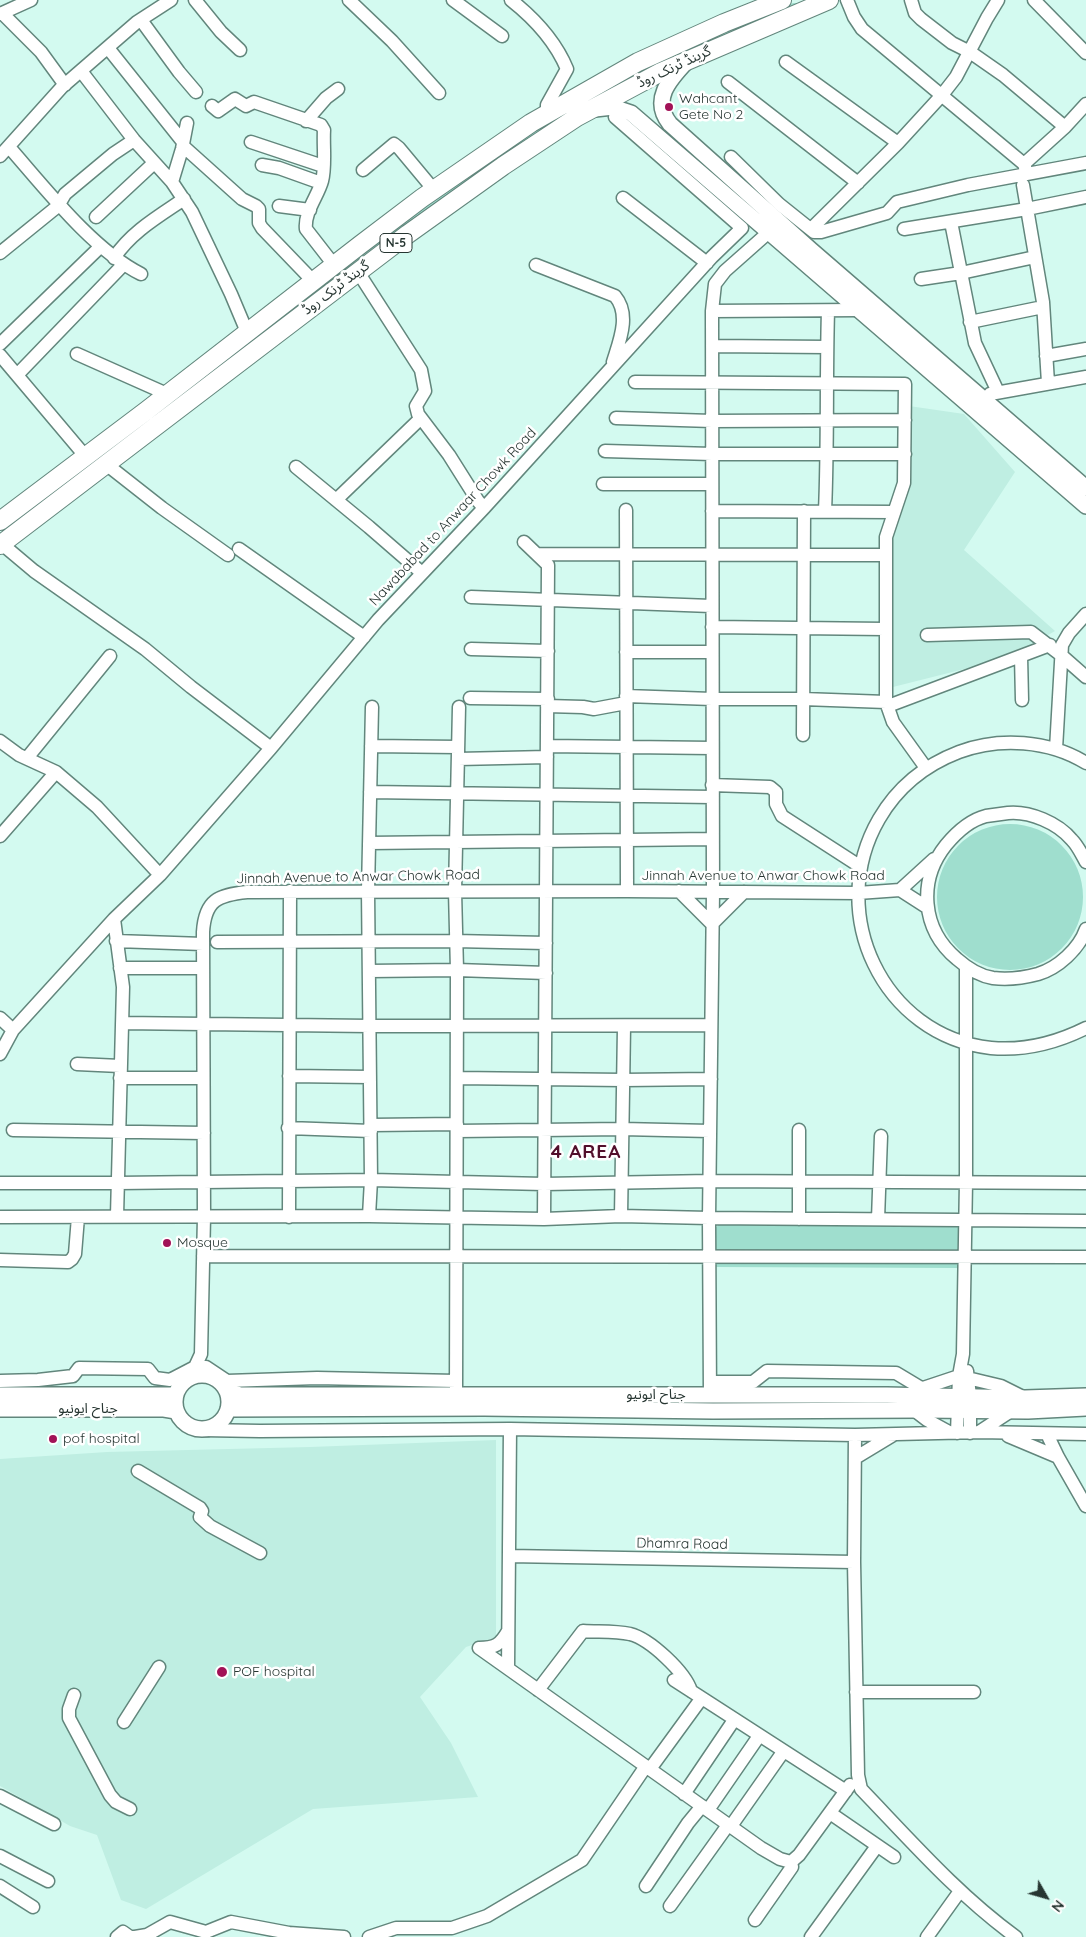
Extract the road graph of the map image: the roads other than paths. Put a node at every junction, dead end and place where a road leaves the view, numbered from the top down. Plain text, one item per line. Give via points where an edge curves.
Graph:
1 (31, 0) edge
2 (171, 0) edge
3 (195, 0) edge
4 (349, 0) edge
5 (453, 0) edge
6 (511, 0) edge
7 (782, 0) edge
8 (847, 0) edge
9 (911, 0) edge
10 (998, 0) edge
11 (1034, 0) edge
12 (822, 1) edge
13 (753, 5) edge
14 (6, 9) edge
15 (141, 20) junction
16 (502, 36) dead end
17 (108, 48) junction
18 (240, 50) dead end
19 (970, 52) junction
20 (1086, 53) edge
21 (689, 59) junction
22 (786, 62) dead end
23 (81, 71) junction
24 (728, 82) dead end
25 (65, 85) junction
26 (338, 89) dead end
27 (196, 92) dead end
28 (439, 93) dead end
29 (942, 95) junction
30 (1086, 104) edge
31 (212, 106) dead end
32 (589, 110) junction
33 (547, 113) junction
34 (615, 118) dead end
35 (306, 121) junction
36 (187, 123) dead end
37 (1065, 127) junction
38 (134, 140) junction
39 (251, 142) dead end
40 (183, 144) junction
41 (898, 144) junction
42 (4, 152) edge
43 (731, 157) dead end
44 (154, 163) junction
45 (1086, 164) edge
46 (262, 166) dead end
47 (323, 166) junction
48 (363, 170) dead end
49 (1025, 175) junction
50 (172, 182) junction
51 (321, 183) junction
52 (858, 183) junction
53 (434, 190) junction
54 (1086, 197) edge
55 (623, 198) dead end
56 (184, 199) junction
57 (59, 203) junction
58 (279, 206) dead end
59 (1027, 209) junction
60 (310, 210) junction
61 (96, 217) dead end
62 (951, 222) junction
63 (904, 229) dead end
64 (811, 230) junction
65 (769, 232) junction
66 (99, 248) dead end
67 (0, 253) edge
68 (807, 256) junction
69 (1035, 257) junction
70 (118, 261) junction
71 (707, 263) junction
72 (334, 265) junction
73 (536, 265) dead end
74 (358, 272) junction
75 (961, 273) junction
76 (141, 274) dead end
77 (922, 279) dead end
78 (313, 282) junction
79 (1043, 307) junction
80 (858, 310) junction
81 (712, 311) junction
82 (828, 311) junction
83 (970, 322) junction
84 (247, 332) junction
85 (0, 344) edge
86 (712, 346) junction
87 (258, 347) junction
88 (827, 347) junction
89 (1086, 348) edge
90 (77, 354) dead end
91 (0, 355) edge
92 (1046, 356) junction
93 (613, 365) junction
94 (17, 375) junction
95 (1086, 377) edge
96 (635, 382) dead end
97 (712, 383) junction
98 (827, 383) junction
99 (1048, 383) junction
100 (998, 392) junction
101 (167, 394) junction
102 (973, 400) junction
103 (421, 418) junction
104 (616, 418) dead end
105 (712, 420) junction
106 (826, 420) junction
107 (905, 420) junction
108 (606, 451) dead end
109 (827, 453) junction
110 (712, 454) junction
111 (905, 454) junction
112 (1039, 456) junction
113 (86, 457) junction
114 (106, 464) junction
115 (296, 467) dead end
116 (603, 484) dead end
117 (712, 484) junction
118 (1086, 488) edge
119 (336, 500) junction
120 (1086, 506) edge
121 (484, 508) junction
122 (626, 510) dead end
123 (712, 511) junction
124 (804, 511) junction
125 (825, 511) junction
126 (894, 512) junction
127 (0, 522) edge
128 (524, 542) dead end
129 (1, 544) edge
130 (537, 554) junction
131 (626, 554) junction
132 (712, 554) junction
133 (803, 555) junction
134 (885, 555) junction
135 (422, 573) junction
136 (471, 597) dead end
137 (548, 600) junction
138 (626, 603) junction
139 (711, 606) junction
140 (1086, 614) edge
141 (712, 627) junction
142 (804, 628) junction
143 (885, 629) junction
144 (927, 635) dead end
145 (364, 637) junction
146 (1050, 645) junction
147 (471, 649) dead end
148 (548, 651) junction
149 (626, 652) junction
150 (712, 652) junction
151 (1061, 654) junction
152 (110, 656) dead end
153 (1021, 656) junction
154 (1086, 677) edge
155 (470, 698) dead end
156 (626, 699) junction
157 (712, 699) junction
158 (803, 699) junction
159 (1022, 700) dead end
160 (548, 703) junction
161 (887, 704) junction
162 (372, 707) dead end
163 (459, 707) dead end
164 (803, 735) dead end
165 (0, 741) edge
166 (371, 746) junction
167 (271, 748) junction
168 (626, 748) junction
169 (712, 748) junction
170 (1056, 749) junction
171 (547, 751) junction
172 (458, 753) junction
173 (27, 758) junction
174 (1086, 762) edge
175 (926, 768) junction
176 (56, 772) junction
177 (712, 791) junction
178 (370, 792) junction
179 (457, 794) junction
180 (547, 795) junction
181 (626, 796) junction
182 (0, 836) edge
183 (712, 839) junction
184 (627, 840) junction
185 (547, 841) junction
186 (456, 842) junction
187 (369, 843) junction
188 (936, 858) junction
189 (1086, 862) edge
190 (861, 867) junction
191 (160, 874) junction
192 (455, 890) junction
193 (900, 890) junction
194 (290, 891) junction
195 (368, 891) junction
196 (627, 891) junction
197 (546, 892) junction
198 (679, 892) junction
199 (712, 892) junction
200 (744, 892) junction
201 (858, 893) junction
202 (928, 908) junction
203 (114, 919) junction
204 (712, 924) junction
205 (1086, 929) edge
206 (116, 941) junction
207 (368, 941) junction
208 (456, 941) junction
209 (217, 942) dead end
210 (290, 943) junction
211 (546, 943) junction
212 (203, 944) junction
213 (966, 967) junction
214 (120, 968) junction
215 (203, 968) junction
216 (369, 970) junction
217 (457, 970) junction
218 (546, 973) junction
219 (0, 1018) edge
220 (122, 1023) junction
221 (203, 1024) junction
222 (289, 1024) junction
223 (711, 1025) junction
224 (370, 1026) junction
225 (457, 1026) junction
226 (546, 1026) junction
227 (624, 1027) junction
228 (1086, 1028) edge
229 (13, 1030) junction
230 (966, 1042) junction
231 (0, 1054) edge
232 (77, 1064) dead end
233 (120, 1072) junction
234 (289, 1076) junction
235 (370, 1077) junction
236 (203, 1078) junction
237 (457, 1078) junction
238 (545, 1078) junction
239 (711, 1079) junction
240 (623, 1080) junction
241 (457, 1127) junction
242 (288, 1128) junction
243 (371, 1128) junction
244 (622, 1129) junction
245 (13, 1130) dead end
246 (799, 1130) dead end
247 (118, 1131) junction
248 (545, 1131) junction
249 (710, 1131) junction
250 (204, 1133) junction
251 (881, 1136) dead end
252 (371, 1180) junction
253 (204, 1181) junction
254 (710, 1181) junction
255 (288, 1182) junction
256 (799, 1182) junction
257 (879, 1182) junction
258 (966, 1182) junction
259 (0, 1183) edge
260 (118, 1183) junction
261 (456, 1183) junction
262 (621, 1183) junction
263 (1086, 1183) edge
264 (544, 1184) junction
265 (117, 1216) junction
266 (369, 1216) junction
267 (621, 1216) junction
268 (0, 1217) edge
269 (78, 1217) junction
270 (204, 1217) junction
271 (289, 1217) junction
272 (456, 1218) junction
273 (710, 1218) junction
274 (544, 1219) junction
275 (799, 1219) junction
276 (878, 1219) junction
277 (965, 1220) junction
278 (1086, 1222) edge
279 (203, 1256) junction
280 (456, 1256) junction
281 (964, 1257) junction
282 (710, 1258) junction
283 (1086, 1258) edge
284 (0, 1260) edge
285 (205, 1371) junction
286 (964, 1376) junction
287 (0, 1381) edge
288 (184, 1381) junction
289 (456, 1388) junction
290 (921, 1388) junction
291 (711, 1389) junction
292 (227, 1391) junction
293 (175, 1395) junction
294 (0, 1396) edge
295 (905, 1396) junction
296 (1086, 1396) edge
297 (1025, 1398) junction
298 (964, 1403) junction
299 (1086, 1408) edge
300 (0, 1409) edge
301 (228, 1409) junction
302 (914, 1410) junction
303 (1011, 1411) junction
304 (176, 1412) junction
305 (510, 1429) junction
306 (203, 1430) junction
307 (896, 1433) junction
308 (964, 1433) junction
309 (1004, 1434) junction
310 (1047, 1434) junction
311 (1086, 1434) edge
312 (855, 1435) junction
313 (1058, 1457) junction
314 (855, 1458) junction
315 (138, 1471) dead end
316 (1086, 1506) edge
317 (260, 1554) dead end
318 (509, 1556) junction
319 (854, 1562) junction
320 (509, 1631) junction
321 (159, 1667) dead end
322 (508, 1668) junction
323 (674, 1680) dead end
324 (538, 1690) junction
325 (856, 1692) junction
326 (974, 1692) dead end
327 (74, 1695) dead end
328 (696, 1695) junction
329 (734, 1720) junction
330 (124, 1722) dead end
331 (760, 1736) junction
332 (784, 1752) junction
333 (648, 1768) junction
334 (858, 1775) junction
335 (846, 1791) junction
336 (684, 1794) junction
337 (0, 1796) edge
338 (705, 1808) junction
339 (130, 1809) dead end
340 (830, 1813) junction
341 (54, 1824) dead end
342 (729, 1826) junction
343 (877, 1846) junction
344 (0, 1856) edge
345 (894, 1857) dead end
346 (790, 1862) junction
347 (48, 1881) dead end
348 (0, 1886) edge
349 (646, 1886) dead end
350 (960, 1891) junction
351 (670, 1906) dead end
352 (33, 1907) dead end
353 (755, 1920) dead end
354 (117, 1937) edge
355 (135, 1937) edge
356 (344, 1937) edge
357 (370, 1937) edge
358 (811, 1937) edge
359 (927, 1937) edge
360 (1015, 1937) edge

1 - 14 street
2 - 15 street
3 - 18 street
4 - 28 street
5 - 16 street
6 - 33 street via 543,29 567,69 547,105
7 - 13 highway, گرینڈ ٹرنک روڈ / N-5
8 - 29 street via 862,29
9 - 19 street via 915,13 921,19 952,43
10 - 19 street
11 - 20 street
12 - 21 highway, گرینڈ ٹرنک روڈ / N-5
13 - 33 highway, گرینڈ ٹرنک روڈ / N-5 via 724,23 638,62
14 - 25 street
15 - 17 street
15 - 27 street
17 - 23 street
17 - 40 street
19 - 29 street
19 - 37 street
21 - 32 highway, گرینڈ ٹرنک روڈ / N-5
21 - 68 main road via 664,90 664,116
22 - 41 street
23 - 25 street
23 - 38 street
24 - 52 street
25 - 42 street
26 - 35 street
29 - 41 street
29 - 49 street
30 - 37 street
31 - 35 street via 220,110 234,99 246,106 254,102
32 - 65 main road via 609,106 632,113
32 - 74 highway, گرینڈ ٹرنک روڈ / N-5 via 503,166
33 - 53 highway, گرینڈ ٹرنک روڈ / N-5
34 - 71 street, Nawababad to Anwaar Chowk Road via 742,228
35 - 47 street via 320,125 324,130
36 - 40 street
37 - 49 street
38 - 44 street
38 - 57 street via 65,194
39 - 47 street
40 - 50 street
40 - 78 street via 242,199 259,209 262,228
41 - 52 street
42 - 57 street
43 - 64 street
44 - 50 street
44 - 61 street
45 - 49 street
46 - 51 street via 279,168
47 - 51 street
48 - 53 street via 394,144
49 - 59 street
49 - 64 street via 897,202 887,213 821,232
50 - 56 street
51 - 60 street
52 - 64 street
53 - 72 highway, گرینڈ ٹرنک روڈ / N-5
54 - 59 street
55 - 71 street
56 - 70 street via 144,226 127,242
56 - 84 street via 215,258
57 - 67 street
57 - 70 street
58 - 60 street
59 - 62 street
59 - 69 street
60 - 72 street via 306,229
62 - 63 street
62 - 75 street
65 - 68 main road
65 - 81 street via 724,271 715,284
66 - 85 street
68 - 80 main road
68 - 102 main road
69 - 75 street
69 - 79 street
70 - 76 street
70 - 94 street
71 - 93 street, Nawababad to Anwaar Chowk Road
72 - 78 highway, گرینڈ ٹرنک روڈ / N-5
73 - 93 street via 618,299 624,319
74 - 87 highway, گرینڈ ٹرنک روڈ / N-5
74 - 103 street via 421,370 426,391 416,406
75 - 77 street
75 - 83 street
78 - 84 highway, گرینڈ ٹرنک روڈ / N-5
79 - 83 street
79 - 92 street
80 - 82 street
80 - 102 main road
81 - 82 street
81 - 86 street
82 - 88 street
83 - 100 street via 975,343
84 - 87 highway
84 - 101 highway, گرینڈ ٹرنک روڈ / N-5
86 - 88 street
86 - 97 street
87 - 114 highway, گرینڈ ٹرنک روڈ / N-5
88 - 98 street
89 - 92 street
90 - 101 street
91 - 94 street
92 - 99 street
93 - 121 street, Nawababad to Anwaar Chowk Road
94 - 113 street
95 - 99 street
96 - 97 street
97 - 98 street
97 - 105 street
98 - 106 street
98 - 107 street via 905,384
99 - 100 street
100 - 102 street
101 - 113 highway, گرینڈ ٹرنک روڈ / N-5
102 - 112 main road
103 - 119 street
103 - 121 street
104 - 105 street
105 - 106 street
105 - 110 street
106 - 107 street
106 - 109 street
107 - 111 street
108 - 110 street
109 - 110 street
109 - 111 street
109 - 125 street
110 - 117 street
111 - 126 street via 904,483
112 - 118 main road
112 - 120 main road
113 - 127 highway, گرینڈ ٹرنک روڈ / N-5
114 - 129 highway, گرینڈ ٹرنک روڈ / N-5
114 - 145 street via 162,508
115 - 119 street
116 - 117 street
117 - 123 street
119 - 135 street
121 - 135 street, Nawababad to Anwaar Chowk Road
122 - 131 street
123 - 124 street
123 - 132 street
124 - 125 street
124 - 133 street
125 - 126 street
126 - 134 street via 886,537
128 - 130 street
129 - 167 street via 145,649
130 - 131 street
130 - 137 street via 548,565
131 - 132 street
131 - 138 street
132 - 133 street
132 - 139 street
133 - 134 street
133 - 142 street
134 - 143 street
135 - 145 street, Nawababad to Anwaar Chowk Road
136 - 137 street
137 - 138 street
137 - 148 street
138 - 139 street
138 - 149 street
139 - 141 street
140 - 151 street via 1062,644
141 - 142 street
141 - 150 street
142 - 143 street
142 - 158 street
143 - 161 street
144 - 146 street via 1031,632
145 - 167 street, Nawababad to Anwaar Chowk Road
146 - 151 street
146 - 153 street
147 - 148 street
148 - 160 street
149 - 150 street
149 - 156 street
150 - 157 street
151 - 154 street
151 - 170 street
152 - 173 street
153 - 159 street
153 - 161 street
155 - 160 street
156 - 157 street
156 - 160 street via 594,709
156 - 168 street
157 - 158 street
157 - 169 street
158 - 161 street
158 - 164 street
160 - 171 street
161 - 175 street via 893,722
162 - 166 street
163 - 172 street
165 - 173 street
166 - 172 street
166 - 178 street
167 - 191 street, Nawababad to Anwaar Chowk Road
168 - 169 street
168 - 171 street
168 - 181 street
169 - 177 street
170 - 174 street
170 - 175 street via 1019,743 989,744 967,749
171 - 172 street
171 - 180 street
172 - 179 street
173 - 176 street
175 - 190 street via 896,795 884,811 871,835
176 - 182 street
176 - 191 street via 98,807
177 - 181 street
177 - 183 street
177 - 190 street via 770,787 776,792 776,804 782,816
178 - 179 street
178 - 187 street
179 - 180 street
179 - 186 street
180 - 181 street
180 - 185 street
181 - 184 street
183 - 184 street
183 - 199 street
184 - 185 street
184 - 196 street
185 - 186 street
185 - 197 street
186 - 187 street
186 - 192 street
187 - 195 street
188 - 189 street via 956,832 984,817 1016,812 1047,820 1072,840
188 - 193 street
188 - 202 street via 928,882
190 - 201 street
191 - 203 street, Nawababad to Anwaar Chowk Road
192 - 195 street, Jinnah Avenue to Anwar Chowk Road
192 - 197 street, Jinnah Avenue to Anwar Chowk Road
192 - 208 street
193 - 201 street, Jinnah Avenue to Anwar Chowk Road
193 - 202 street
194 - 195 street, Jinnah Avenue to Anwar Chowk Road
194 - 210 street
194 - 212 street, Jinnah Avenue to Anwar Chowk Road via 226,894 212,903 204,917
195 - 207 street
196 - 197 street, Jinnah Avenue to Anwar Chowk Road
196 - 198 street, Jinnah Avenue to Anwar Chowk Road
197 - 211 street
198 - 199 street, Jinnah Avenue to Anwar Chowk Road
198 - 204 street
199 - 200 street, Jinnah Avenue to Anwar Chowk Road
199 - 204 street
200 - 201 street, Jinnah Avenue to Anwar Chowk Road
200 - 204 street
201 - 230 street via 864,942 887,986 921,1020
202 - 213 street via 934,931 943,945
203 - 206 street
203 - 229 street, Nawababad to Anwaar Chowk Road
204 - 223 street
205 - 213 street via 1067,957 1045,972 1019,979 991,978
206 - 212 street
206 - 214 street
207 - 208 street
207 - 210 street
207 - 216 street
208 - 211 street
208 - 217 street
209 - 210 street
210 - 222 street
211 - 218 street
212 - 215 street, Jinnah Avenue to Anwar Chowk Road
213 - 230 street
214 - 215 street
214 - 220 street
215 - 221 street, Jinnah Avenue to Anwar Chowk Road
216 - 217 street
216 - 224 street
217 - 218 street
217 - 225 street
218 - 226 street
219 - 229 street
220 - 221 street
220 - 233 street
221 - 222 street
221 - 236 street, Jinnah Avenue to Anwar Chowk Road
222 - 224 street
222 - 234 street
223 - 227 street
223 - 239 street
224 - 225 street
224 - 235 street
225 - 226 street
225 - 237 street
226 - 227 street
226 - 238 street
227 - 240 street
228 - 230 street via 1067,1038 1016,1049
229 - 231 street, Nawababad to Anwaar Chowk Road
230 - 258 street
232 - 233 street
233 - 236 street
233 - 247 street
234 - 235 street
234 - 242 street
235 - 243 street
236 - 250 street, Jinnah Avenue to Anwar Chowk Road
237 - 238 street
237 - 241 street
238 - 240 street
238 - 248 street
239 - 240 street
239 - 249 street
240 - 244 street
241 - 243 street
241 - 248 street
241 - 261 street
242 - 243 street
242 - 255 street
243 - 252 street
244 - 248 street
244 - 249 street
244 - 262 street
245 - 247 street
246 - 256 street
247 - 250 street
247 - 260 street
248 - 264 street
249 - 254 street
250 - 253 street, Jinnah Avenue to Anwar Chowk Road
251 - 257 street
252 - 255 street
252 - 261 street
252 - 266 street
253 - 255 street
253 - 260 street
253 - 270 street, Jinnah Avenue to Anwar Chowk Road
254 - 256 street
254 - 262 street
254 - 273 street
255 - 271 street
256 - 257 street
256 - 275 street
257 - 258 street
257 - 276 street
258 - 263 street
258 - 277 street
259 - 260 street
260 - 265 street
261 - 264 street
261 - 272 street
262 - 264 street
262 - 267 street
264 - 274 street
265 - 269 street
265 - 270 street
266 - 271 street
266 - 272 street
267 - 273 street
267 - 274 street
268 - 269 street
269 - 284 street via 75,1254 68,1262
270 - 271 street
270 - 279 street, Jinnah Avenue to Anwar Chowk Road
272 - 274 street
272 - 280 street
273 - 275 street
273 - 282 street
275 - 276 street
276 - 277 street
277 - 278 street
277 - 281 street
279 - 280 street
279 - 285 street, Jinnah Avenue to Anwar Chowk Road via 200,1354
280 - 282 street
280 - 289 street
281 - 282 street
281 - 283 street
281 - 286 street
282 - 291 street
285 - 287 street via 170,1380 155,1378 148,1369 79,1368 73,1376
285 - 288 street
285 - 288 main road
285 - 289 street via 227,1380 317,1378
285 - 292 main road
286 - 290 street
286 - 297 street via 1001,1386
286 - 298 street
288 - 293 main road
289 - 291 main road, جناح ایونیو
289 - 292 main road, جناح ایونیو via 240,1395
290 - 291 street via 896,1374 767,1371 753,1382
290 - 295 street
291 - 295 main road, جناح ایونیو
292 - 301 main road
293 - 294 main road, جناح ایونیو
293 - 304 main road
295 - 298 main road, جناح ایونیو
296 - 297 main road, جناح ایونیو
297 - 298 main road, جناح ایونیو
298 - 302 main road, جناح ایونیو
298 - 303 main road, جناح ایونیو
298 - 308 street
299 - 303 main road, جناح ایونیو
300 - 304 main road, جناح ایونیو via 164,1409
301 - 302 main road, جناح ایونیو
301 - 306 main road via 219,1424
302 - 308 street via 926,1420
303 - 308 street
304 - 306 main road via 186,1425
305 - 306 street
305 - 312 street
305 - 318 street
307 - 308 street
307 - 312 street
307 - 314 street
308 - 309 street
309 - 310 street
309 - 313 street
310 - 311 street
310 - 313 street
312 - 314 street
313 - 316 street
314 - 319 street
315 - 317 street via 200,1508 200,1517 210,1526
318 - 319 street, Dhamra Road
318 - 320 street
319 - 325 street
320 - 322 street
320 - 322 street via 502,1643 479,1648
321 - 330 street
322 - 324 street
323 - 328 street
324 - 328 street via 584,1631 638,1637 680,1671
324 - 333 street
325 - 326 street
325 - 334 street
327 - 339 street via 69,1718 110,1795
328 - 329 street
328 - 333 street
329 - 331 street
329 - 336 street
331 - 332 street
331 - 338 street
332 - 335 street
332 - 342 street
333 - 336 street
333 - 357 street via 582,1860 487,1916 452,1928 396,1928
334 - 335 street
334 - 350 street via 861,1789
335 - 340 street
336 - 338 street
337 - 341 street
338 - 342 street
338 - 349 street via 688,1823
340 - 343 street
340 - 346 street via 799,1855
342 - 346 street via 773,1856
342 - 351 street
343 - 345 street
343 - 358 street
344 - 347 street
346 - 353 street via 792,1867
348 - 352 street
350 - 359 street
350 - 360 street
354 - 355 street via 123,1932
355 - 356 street via 147,1935 170,1922 206,1932 231,1922 288,1933

